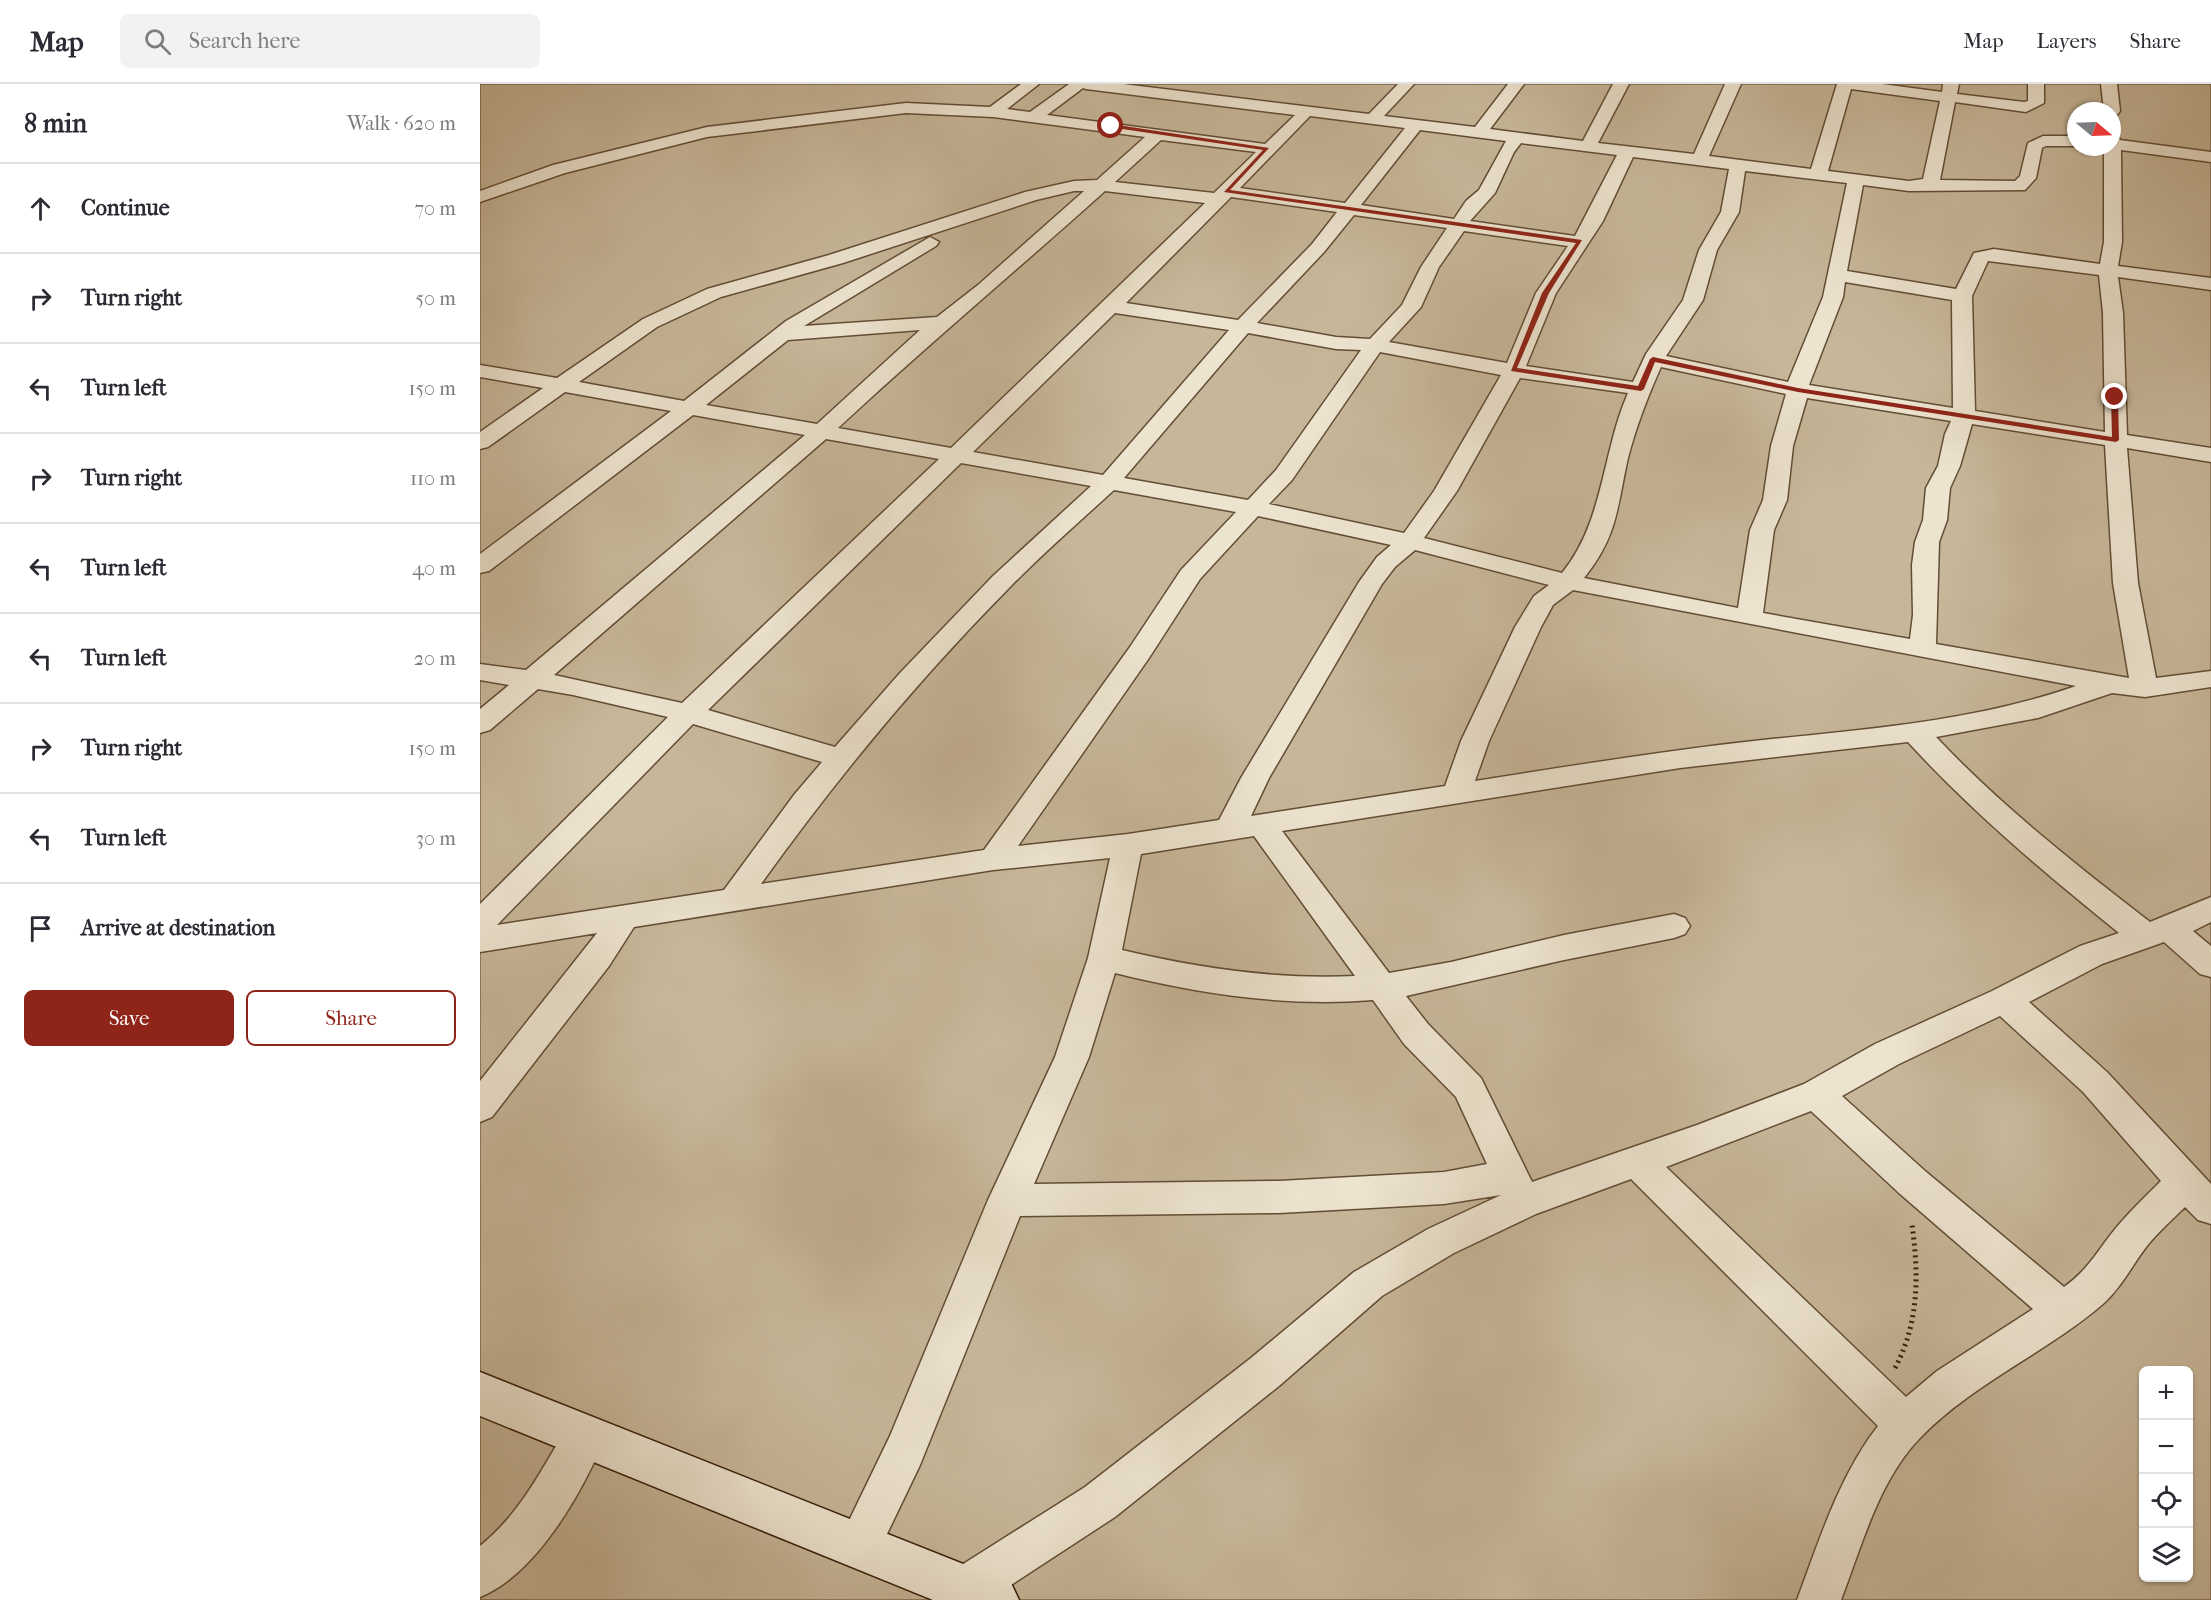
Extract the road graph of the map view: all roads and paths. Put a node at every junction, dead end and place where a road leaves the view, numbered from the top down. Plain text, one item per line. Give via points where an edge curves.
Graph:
1 (1032, 84) edge
2 (1079, 84) edge
3 (1086, 84) edge
4 (1406, 84) edge
5 (1516, 84) edge
6 (1621, 84) edge
7 (1733, 84) edge
8 (1846, 84) edge
9 (2036, 84) edge
10 (2109, 84) edge
11 (1181, 89) edge
12 (1949, 91) edge
13 (1288, 92) dead end
14 (2111, 102) edge
15 (1274, 106) junction
16 (1307, 111) junction
17 (993, 112) junction
18 (1034, 117) junction
19 (1373, 119) junction
20 (1417, 124) junction
21 (1480, 132) junction
22 (1159, 134) junction
23 (1518, 136) junction
24 (2067, 141) edge
25 (1589, 145) junction
26 (2121, 145) edge
27 (1267, 149) junction
28 (1628, 150) junction
29 (2113, 156) edge
30 (2211, 157) edge
31 (1700, 159) junction
32 (1738, 165) junction
33 (1818, 175) junction
34 (1856, 180) junction
35 (1928, 184) junction
36 (1099, 185) junction
37 (1221, 195) junction
38 (480, 196) edge
39 (1353, 207) junction
40 (970, 215) junction
41 (1458, 224) junction
42 (1580, 242) junction
43 (2108, 271) junction
44 (1838, 275) junction
45 (2211, 284) edge
46 (1962, 296) junction
47 (1110, 306) junction
48 (941, 323) junction
49 (1243, 326) junction
50 (782, 334) junction
51 (1375, 345) junction
52 (1653, 359) junction
53 (1514, 370) junction
54 (480, 371) edge
55 (563, 384) junction
56 (1641, 389) junction
57 (1798, 390) junction
58 (689, 407) junction
59 (1964, 417) junction
60 (819, 431) junction
61 (2116, 440) junction
62 (480, 442) edge
63 (2211, 455) edge
64 (956, 457) junction
65 (1109, 482) junction
66 (1253, 508) junction
67 (1410, 542) junction
68 (480, 566) edge
69 (1568, 582) junction
70 (1749, 618) junction
71 (1922, 650) junction
72 (480, 672) edge
73 (533, 679) junction
74 (2211, 680) edge
75 (2110, 684) junction
76 (2145, 688) junction
77 (688, 713) junction
78 (480, 724) edge
79 (1915, 732) junction
80 (841, 758) junction
81 (1456, 794) junction
82 (1245, 826) junction
83 (1128, 845) junction
84 (993, 859) junction
85 (735, 899) junction
86 (2211, 909) edge
87 (624, 917) junction
88 (480, 923) edge
89 (1674, 926) dead end
90 (2156, 931) junction
91 (480, 940) edge
92 (1104, 958) junction
93 (2211, 965) edge
94 (1382, 986) junction
95 (2004, 1000) junction
96 (1816, 1094) junction
97 (480, 1107) edge
98 (1636, 1161) junction
99 (1912, 1182) junction
100 (2185, 1182) junction
101 (1517, 1189) junction
102 (1007, 1200) junction
103 (2211, 1208) edge
104 (2063, 1310) junction
105 (480, 1394) edge
106 (1891, 1410) junction
107 (585, 1436) junction
108 (860, 1544) junction
109 (480, 1575) edge
110 (971, 1596) edge
111 (1819, 1600) edge

1 - 17 street
2 - 18 street
3 - 11 street
4 - 19 street
5 - 21 street
6 - 25 street
7 - 31 street
8 - 12 street
8 - 33 street
9 - 12 street via 2036,103 2031,107
10 - 14 street
11 - 15 street
12 - 35 street via 1933,178
13 - 15 street
15 - 16 street
16 - 19 street
16 - 27 street
17 - 18 street
17 - 38 street via 906,108 738,126 578,164
18 - 22 street
19 - 20 street
20 - 21 street
20 - 39 street
21 - 23 street
22 - 27 street
22 - 36 street
23 - 25 street
23 - 41 street via 1506,151 1486,193
24 - 35 street via 2043,141 2034,146 2028,178 2019,186
25 - 28 street
26 - 30 street
27 - 37 street
28 - 31 street
28 - 42 street
29 - 43 street via 2110,208 2113,242
31 - 32 street
32 - 33 street
32 - 52 street via 1730,212 1708,250 1693,300
33 - 34 street
34 - 35 street via 1909,186
34 - 44 street
36 - 37 street
36 - 40 street via 1074,186
36 - 48 street via 985,289
37 - 39 street
37 - 47 street
39 - 41 street
39 - 49 street
40 - 50 street
40 - 55 street via 836,259 714,293 650,323
41 - 42 street
41 - 51 street via 1430,267 1411,307
42 - 53 street via 1546,293
43 - 45 street
43 - 46 street via 1988,255 1981,257
43 - 61 street via 2113,313
44 - 46 street
44 - 57 street
46 - 59 street
47 - 49 street
47 - 64 street
48 - 50 street
48 - 60 street
49 - 51 street via 1336,343
49 - 65 street
50 - 58 street
51 - 53 street
51 - 66 street via 1284,475
52 - 56 street
52 - 57 street
53 - 56 street
53 - 67 street via 1445,491
54 - 55 street
55 - 58 street
55 - 62 street
56 - 69 street via 1617,458 1601,527 1590,555
57 - 59 street
57 - 70 street via 1782,446 1775,500 1762,530
58 - 60 street
58 - 68 street
59 - 61 street
59 - 71 street via 1938,488 1935,520 1927,542
60 - 64 street
60 - 73 street
61 - 63 street
61 - 76 street via 2126,593
64 - 65 street
64 - 77 street
65 - 66 street
65 - 80 street via 1002,581
66 - 67 street
66 - 84 street via 1190,575
67 - 69 street
67 - 82 street via 1386,562 1371,582 1255,778
69 - 70 street
69 - 81 street via 1543,601 1528,627 1475,741
70 - 71 street
71 - 75 street
72 - 73 street
73 - 77 street
73 - 78 street
74 - 76 street
75 - 76 street
75 - 79 street via 2038,709
77 - 80 street
77 - 88 street
79 - 81 street via 1680,759
79 - 90 street via 1950,770 2083,887
80 - 85 street via 804,802
81 - 82 street
82 - 83 street
82 - 94 street
83 - 84 street
83 - 92 street
84 - 85 street
85 - 87 street
86 - 90 street
87 - 91 street
87 - 97 street via 598,957
89 - 94 street via 1433,980
90 - 93 street
90 - 95 street via 2091,955
92 - 94 street via 1231,985 1353,989
92 - 102 street via 1072,1057
94 - 101 street via 1416,1034 1469,1088
95 - 96 street via 1887,1054
95 - 100 street via 2095,1082
96 - 98 street
96 - 99 street
98 - 101 street
98 - 106 street
99 - 104 street
99 - 106 path via 1911,1218 1918,1261 1915,1305
100 - 103 street
100 - 104 street via 2134,1234 2091,1290
101 - 102 street
101 - 110 street via 1368,1284 1256,1379 1100,1502
102 - 108 street via 905,1450
104 - 106 street via 1951,1385
105 - 107 street
106 - 111 street via 1877,1461
107 - 108 street
107 - 109 street via 535,1522 516,1545
108 - 110 street

